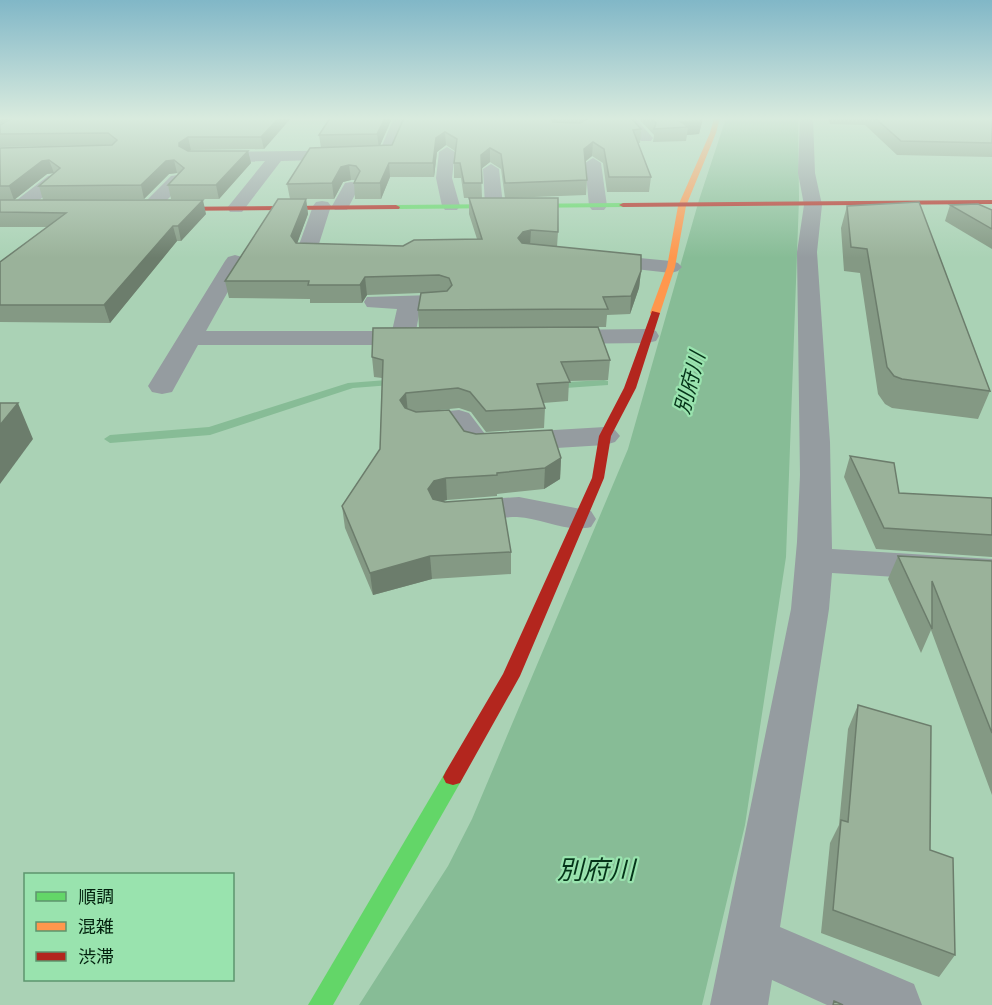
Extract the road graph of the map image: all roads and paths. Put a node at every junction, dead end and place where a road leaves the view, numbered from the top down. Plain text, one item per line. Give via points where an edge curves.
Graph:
1 (592, 164) edge
2 (270, 165) edge
3 (446, 165) edge
4 (699, 165) edge
5 (807, 165) edge
6 (491, 169) edge
7 (54, 180) edge
8 (177, 180) edge
9 (351, 188) edge
10 (959, 202) junction
11 (992, 202) edge
12 (494, 205) junction
13 (813, 205) junction
14 (331, 206) junction
15 (451, 206) junction
16 (598, 206) junction
17 (682, 206) junction
18 (14, 207) joint
19 (42, 207) edge
20 (236, 208) junction
21 (142, 209) joint
22 (992, 221) edge
23 (357, 254) edge
24 (577, 258) edge
25 (671, 267) junction
26 (222, 272) dead end
27 (375, 302) dead end
28 (410, 302) junction
29 (440, 302) edge
30 (647, 336) junction
31 (460, 337) edge
32 (530, 337) edge
33 (190, 338) junction
34 (402, 338) junction
35 (162, 387) dead end
36 (418, 421) edge
37 (605, 436) junction
38 (448, 512) edge
39 (579, 519) junction
40 (815, 560) junction
41 (992, 571) edge
42 (749, 941) junction
43 (320, 1005) edge
44 (739, 1005) edge
45 (893, 1005) edge

1 - 16 street
2 - 20 street
3 - 15 street via 444,178
4 - 17 street
5 - 13 street
6 - 12 street
7 - 18 street
8 - 21 street
9 - 14 street
10 - 11 street
10 - 13 street
10 - 22 street
12 - 15 street
12 - 16 street
13 - 17 street
13 - 40 street via 808,260 818,490
14 - 15 street
14 - 20 street
14 - 23 street via 303,256
16 - 17 street
17 - 25 street
18 - 19 street
20 - 21 street
24 - 25 street
25 - 30 street
26 - 33 street
27 - 28 street
28 - 29 street
28 - 34 street
30 - 32 street
30 - 37 street via 630,388
31 - 34 street
33 - 34 street
33 - 35 street
36 - 37 street via 459,419 477,444
37 - 39 street via 598,478
38 - 39 street via 519,507
39 - 43 street via 511,676
40 - 41 street
40 - 42 street via 810,609
42 - 44 street
42 - 45 street

